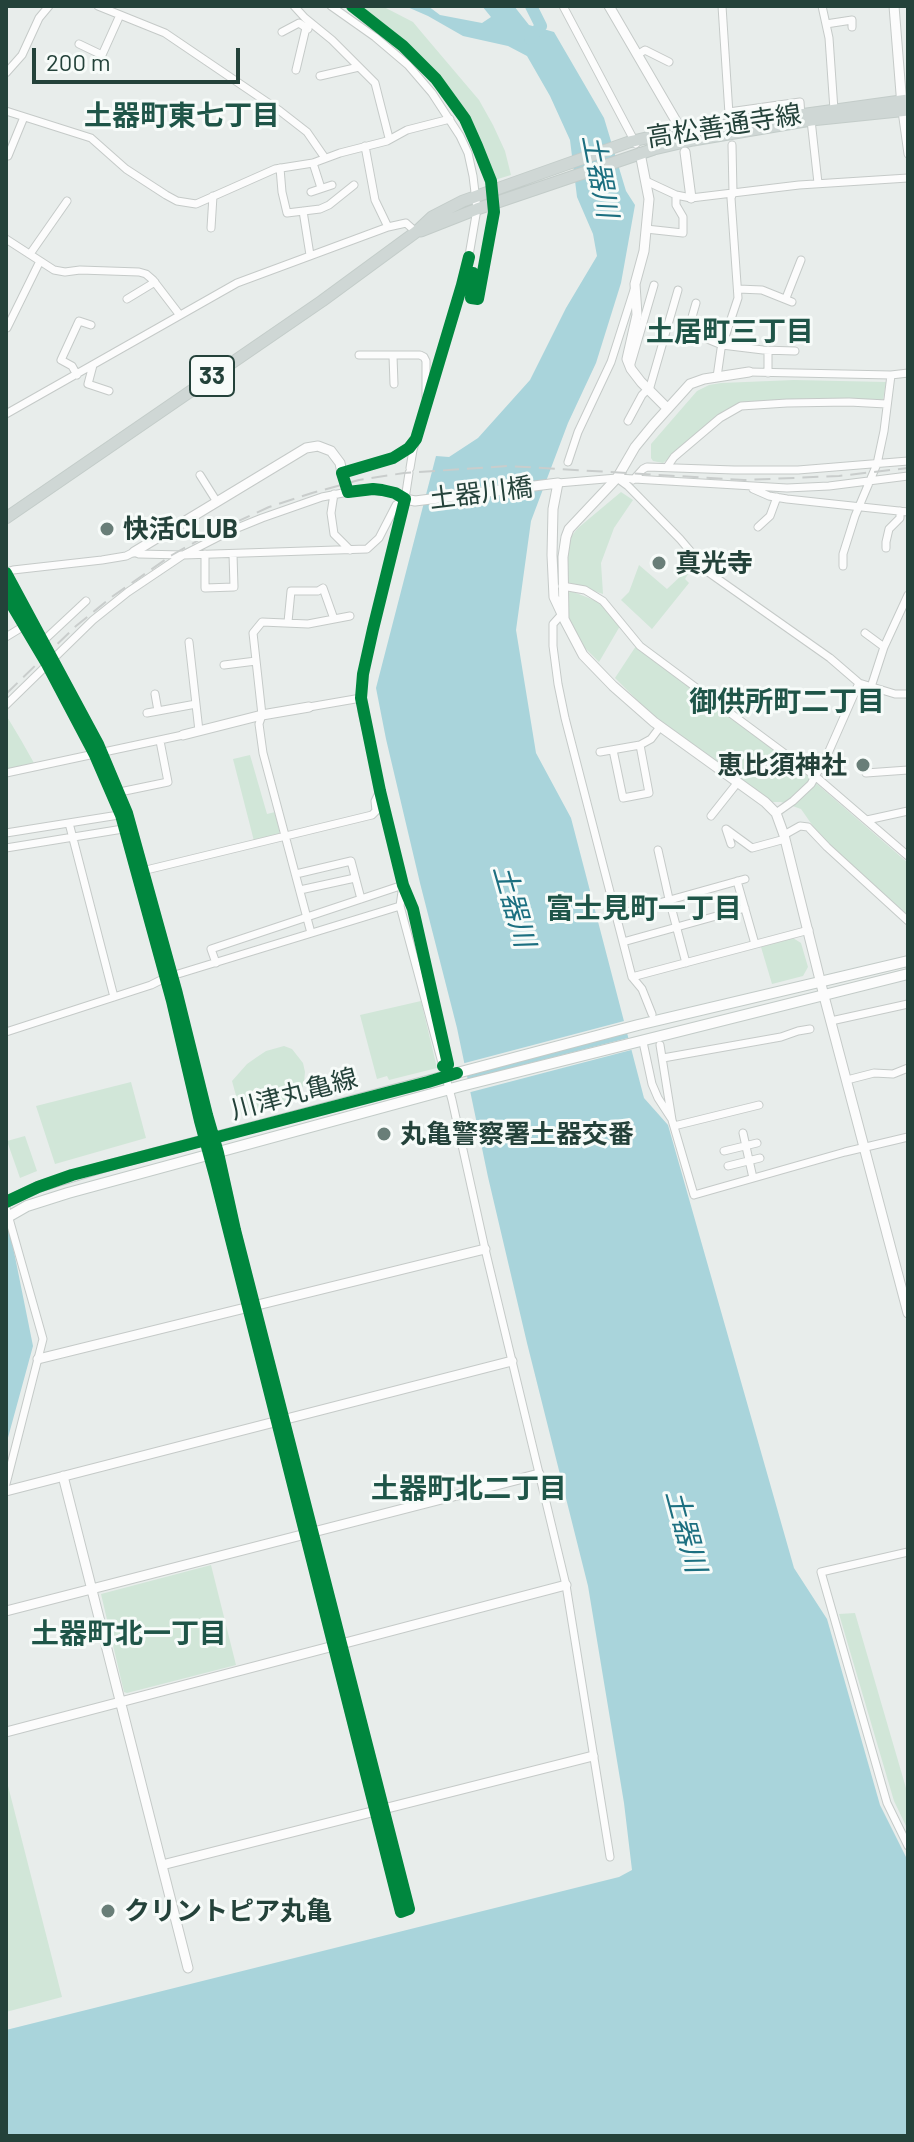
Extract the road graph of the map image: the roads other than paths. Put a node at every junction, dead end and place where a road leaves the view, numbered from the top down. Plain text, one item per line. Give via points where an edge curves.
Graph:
1 (49, 6) edge
2 (98, 6) edge
3 (294, 6) edge
4 (331, 6) edge
5 (563, 6) edge
6 (609, 6) edge
7 (722, 6) edge
8 (822, 6) edge
9 (894, 6) edge
10 (120, 15) junction
11 (826, 24) junction
12 (852, 27) dead end
13 (306, 28) junction
14 (318, 29) junction
15 (282, 32) dead end
16 (908, 33) edge
17 (896, 35) junction
18 (79, 44) dead end
19 (637, 55) junction
20 (669, 62) dead end
21 (359, 67) junction
22 (296, 70) dead end
23 (6, 73) edge
24 (320, 76) dead end
25 (905, 105) edge
26 (834, 110) junction
27 (7, 114) edge
28 (24, 117) junction
29 (450, 119) junction
30 (805, 119) junction
31 (676, 121) dead end
32 (389, 138) junction
33 (632, 142) junction
34 (732, 145) dead end
35 (365, 146) junction
36 (685, 152) dead end
37 (637, 154) junction
38 (908, 154) edge
39 (8, 156) dead end
40 (325, 158) junction
41 (313, 163) junction
42 (280, 168) junction
43 (908, 178) edge
44 (646, 181) junction
45 (818, 183) junction
46 (332, 185) dead end
47 (354, 185) dead end
48 (321, 188) junction
49 (311, 192) dead end
50 (733, 193) junction
51 (676, 195) junction
52 (213, 196) junction
53 (482, 197) junction
54 (691, 198) junction
55 (67, 201) dead end
56 (477, 209) junction
57 (303, 211) junction
58 (388, 227) junction
59 (211, 228) dead end
60 (646, 229) junction
61 (416, 232) junction
62 (6, 239) edge
63 (30, 254) junction
64 (310, 255) junction
65 (40, 261) junction
66 (801, 265) dead end
67 (155, 282) junction
68 (635, 284) junction
69 (654, 285) dead end
70 (738, 289) junction
71 (678, 290) dead end
72 (127, 299) dead end
73 (696, 303) dead end
74 (179, 314) junction
75 (91, 325) dead end
76 (7, 328) edge
77 (20, 330) dead end
78 (722, 345) junction
79 (768, 350) junction
80 (795, 351) dead end
81 (359, 355) dead end
82 (393, 356) junction
83 (93, 365) junction
84 (630, 367) junction
85 (749, 372) joint
86 (768, 373) junction
87 (908, 373) edge
88 (77, 375) junction
89 (891, 375) junction
90 (717, 377) junction
91 (394, 384) dead end
92 (647, 389) junction
93 (109, 391) dead end
94 (886, 404) junction
95 (426, 408) junction
96 (667, 408) junction
97 (6, 414) edge
98 (628, 421) dead end
99 (416, 439) junction
100 (908, 461) edge
101 (568, 462) dead end
102 (877, 464) junction
103 (667, 467) junction
104 (342, 473) junction
105 (200, 475) dead end
106 (908, 476) edge
107 (617, 478) junction
108 (637, 479) junction
109 (872, 480) junction
110 (552, 484) junction
111 (748, 487) junction
112 (787, 488) junction
113 (348, 492) junction
114 (334, 494) junction
115 (777, 497) junction
116 (787, 499) junction
117 (410, 500) junction
118 (217, 502) junction
119 (859, 507) junction
120 (904, 512) edge
121 (6, 518) edge
122 (758, 527) dead end
123 (886, 548) dead end
124 (350, 550) junction
125 (134, 552) junction
126 (201, 552) junction
127 (233, 554) junction
128 (183, 555) junction
129 (843, 566) dead end
130 (6, 573) edge
131 (562, 586) junction
132 (6, 595) edge
133 (908, 595) edge
134 (86, 601) dead end
135 (350, 616) dead end
136 (563, 617) junction
137 (334, 619) junction
138 (288, 622) junction
139 (24, 626) junction
140 (865, 633) dead end
141 (6, 637) edge
142 (189, 642) dead end
143 (40, 644) junction
144 (884, 648) junction
145 (893, 652) dead end
146 (50, 661) junction
147 (256, 661) junction
148 (224, 665) dead end
149 (859, 683) junction
150 (871, 687) junction
151 (155, 694) dead end
152 (908, 694) edge
153 (361, 698) junction
154 (196, 704) junction
155 (6, 705) edge
156 (309, 707) joint
157 (158, 711) junction
158 (147, 713) dead end
159 (262, 715) junction
160 (660, 727) junction
161 (199, 731) junction
162 (183, 735) joint
163 (160, 741) junction
164 (640, 745) junction
165 (613, 750) junction
166 (600, 752) dead end
167 (99, 754) junction
168 (908, 770) edge
169 (6, 773) edge
170 (866, 773) dead end
171 (815, 776) junction
172 (738, 782) junction
173 (380, 791) junction
174 (116, 793) junction
175 (908, 811) edge
176 (776, 813) junction
177 (124, 814) junction
178 (711, 816) dead end
179 (867, 820) junction
180 (69, 823) junction
181 (128, 828) junction
182 (6, 833) edge
183 (73, 837) junction
184 (286, 837) junction
185 (785, 837) junction
186 (731, 844) dead end
187 (6, 848) edge
188 (658, 850) dead end
189 (908, 856) edge
190 (140, 872) junction
191 (296, 874) junction
192 (355, 878) junction
193 (403, 885) junction
194 (300, 890) junction
195 (361, 899) junction
196 (669, 900) junction
197 (400, 906) junction
198 (745, 908) junction
199 (616, 915) junction
200 (307, 917) junction
201 (908, 921) edge
202 (677, 927) junction
203 (274, 928) junction
204 (809, 930) junction
205 (311, 933) junction
206 (623, 942) junction
207 (278, 943) junction
208 (755, 944) junction
209 (908, 961) edge
210 (216, 963) junction
211 (686, 963) junction
212 (908, 974) edge
213 (168, 977) junction
214 (632, 977) junction
215 (822, 983) junction
216 (824, 996) junction
217 (114, 997) junction
218 (908, 1004) edge
219 (652, 1014) dead end
220 (831, 1021) junction
221 (810, 1029) dead end
222 (6, 1032) edge
223 (643, 1042) junction
224 (660, 1045) dead end
225 (663, 1058) junction
226 (908, 1068) edge
227 (445, 1076) junction
228 (847, 1080) junction
229 (449, 1090) junction
230 (759, 1105) dead end
231 (673, 1123) junction
232 (743, 1133) dead end
233 (908, 1137) edge
234 (209, 1139) junction
235 (757, 1143) dead end
236 (746, 1146) junction
237 (865, 1148) junction
238 (724, 1151) dead end
239 (214, 1154) junction
240 (760, 1158) dead end
241 (749, 1161) junction
242 (728, 1166) dead end
243 (753, 1178) junction
244 (7, 1211) edge
245 (485, 1249) junction
246 (252, 1306) junction
247 (908, 1313) edge
248 (38, 1359) junction
249 (512, 1361) junction
250 (279, 1420) junction
251 (539, 1474) junction
252 (63, 1476) junction
253 (6, 1484) edge
254 (6, 1491) edge
255 (310, 1533) junction
256 (908, 1552) edge
257 (566, 1585) junction
258 (92, 1588) junction
259 (6, 1611) edge
260 (338, 1646) junction
261 (121, 1702) junction
262 (6, 1732) edge
263 (593, 1756) junction
264 (380, 1810) junction
265 (908, 1846) edge
266 (610, 1857) dead end
267 (162, 1865) junction
268 (188, 1968) dead end

1 - 23 street
2 - 10 street
3 - 14 street
4 - 29 street via 408,65
5 - 33 street
6 - 19 street
7 - 30 street via 729,113 800,102
8 - 11 street
9 - 17 street
10 - 18 street via 102,55
10 - 40 street via 165,33 280,111 307,132
11 - 12 street via 852,20
11 - 26 street
13 - 14 street
13 - 15 street via 299,23
13 - 22 street
14 - 21 street
16 - 17 street
17 - 25 street
19 - 20 street via 645,50
19 - 31 street
21 - 24 street
21 - 32 street via 375,83
25 - 26 main road, 高松善通寺線 / 33
25 - 30 main road, 高松善通寺線 / 33
25 - 38 street
26 - 30 main road, 高松善通寺線 / 33
27 - 28 street
28 - 39 street
28 - 52 street via 91,138 126,169 177,201 196,204
29 - 32 street
29 - 53 street
30 - 33 main road, 高松善通寺線 / 33 via 690,129
30 - 37 main road, 高松善通寺線 / 33
30 - 45 street
32 - 35 street
33 - 37 street
33 - 53 main road, 高松善通寺線 / 33
34 - 50 street
35 - 40 street
35 - 58 street via 375,200
36 - 54 street
37 - 44 street
37 - 53 main road, 高松善通寺線 / 33
40 - 41 street
41 - 42 street
41 - 48 street
42 - 52 street
42 - 57 street via 287,213
43 - 45 street
44 - 51 street
44 - 60 street
45 - 50 street
46 - 48 street
47 - 57 street via 329,205
48 - 49 street
50 - 54 street
50 - 70 street
51 - 54 street
51 - 60 street via 683,233
52 - 59 street
53 - 56 main road, 高松善通寺線 / 33
53 - 61 main road, 高松善通寺線 / 33 via 432,217
55 - 63 street
56 - 61 main road, 高松善通寺線 / 33
56 - 95 street via 466,273
57 - 64 street
58 - 61 street via 406,223
58 - 64 street
60 - 68 street
61 - 121 main road, 高松善通寺線 / 33
62 - 63 street
63 - 65 street
64 - 74 street via 237,283
65 - 67 street via 65,272 139,272
65 - 76 street
66 - 70 street via 789,300 756,286
67 - 72 street
67 - 74 street
68 - 84 street
68 - 101 street via 611,362
69 - 84 street
70 - 78 street
71 - 92 street
73 - 78 street via 688,331
74 - 83 street
75 - 88 street via 79,321 61,360
76 - 77 street
78 - 79 street
78 - 90 street
79 - 80 street
79 - 86 street
81 - 82 street
82 - 91 street
82 - 95 street via 424,357
83 - 88 street
83 - 93 street via 88,384
84 - 92 street
85 - 86 street
85 - 90 street
86 - 89 street
87 - 89 street
88 - 97 street
89 - 94 street
90 - 96 street via 690,384
92 - 96 street
92 - 98 street
94 - 102 street
94 - 103 street via 741,406 720,418
95 - 99 street
96 - 107 street
99 - 104 street via 402,454
99 - 117 street
100 - 102 street
102 - 103 street via 798,470
102 - 109 street
103 - 108 street via 645,468
104 - 113 street
104 - 118 street via 331,451 306,448
105 - 118 street
106 - 109 street
107 - 108 street
107 - 110 street
107 - 131 street via 569,529
107 - 149 street via 708,572
108 - 111 street
109 - 112 street
109 - 119 street
110 - 117 street, 土器川橋
110 - 136 street via 554,597
111 - 112 street
111 - 115 street
112 - 116 street
113 - 114 street
113 - 117 street via 382,490
114 - 124 street via 334,534
114 - 126 street via 262,518
115 - 116 street
115 - 122 street via 770,516
116 - 119 street
117 - 124 street via 396,505 367,549
117 - 153 street via 373,629
118 - 125 street
119 - 120 street
119 - 129 street
120 - 123 street via 889,529
124 - 127 street
125 - 128 street
125 - 130 street
126 - 127 street
126 - 127 street via 205,588 234,587
126 - 128 street
128 - 146 street via 128,592
130 - 143 street
131 - 136 street
131 - 171 street via 585,590 603,601 640,646
132 - 139 street
133 - 144 street
134 - 143 street
135 - 137 street
136 - 160 street via 583,655
136 - 199 street via 553,624 558,684
137 - 138 street
137 - 138 street via 323,588 291,591
138 - 147 street via 262,622 253,633
139 - 141 street
139 - 143 street
140 - 144 street
142 - 154 street
143 - 146 street
144 - 145 street
144 - 150 street
146 - 155 street
146 - 167 street
147 - 148 street
147 - 159 street
149 - 150 street
149 - 171 street
150 - 152 street
151 - 157 street
153 - 156 street
153 - 173 street
154 - 157 street
154 - 161 street
156 - 159 street
157 - 158 street
159 - 161 street
159 - 184 street via 263,753
160 - 164 street
160 - 172 street
161 - 162 street
162 - 163 street
163 - 167 street
163 - 174 street via 168,782
164 - 165 street
164 - 165 street via 649,793 623,798
165 - 166 street
167 - 169 street
167 - 174 street
168 - 170 street
171 - 176 street
171 - 179 street
172 - 176 street
172 - 178 street
173 - 184 street via 372,815
173 - 193 street
174 - 177 street
175 - 179 street
176 - 185 street
177 - 180 street
177 - 181 street
179 - 189 street
180 - 182 street
180 - 183 street
181 - 183 street
181 - 190 street
183 - 187 street
183 - 217 street
184 - 190 street
184 - 191 street
185 - 186 street via 752,848 726,829
185 - 201 street via 800,826 808,827
185 - 204 street
188 - 196 street
190 - 213 street
191 - 192 street via 351,861
191 - 194 street
192 - 194 street
192 - 195 street
193 - 195 street
193 - 197 street
194 - 200 street
195 - 200 street
196 - 198 street via 741,880
196 - 199 street
196 - 202 street
197 - 205 street
197 - 227 street
198 - 202 street
198 - 208 street
199 - 206 street
200 - 203 street
200 - 205 street
202 - 206 street
202 - 211 street
203 - 207 street
203 - 210 street via 211,949
204 - 208 street
204 - 215 street
205 - 207 street
206 - 214 street
207 - 210 street
208 - 211 street
209 - 215 main road, 川津丸亀線
210 - 213 street
211 - 214 street
212 - 216 main road, 川津丸亀線
213 - 217 street
213 - 234 street
214 - 219 street
215 - 216 street
215 - 227 main road, 川津丸亀線
216 - 220 street
216 - 223 main road, 川津丸亀線
217 - 222 street
218 - 220 street
220 - 228 street
221 - 225 street
223 - 229 main road, 川津丸亀線
223 - 231 street via 652,1084
224 - 225 street
225 - 231 street
226 - 228 street
227 - 229 street
227 - 234 main road, 川津丸亀線
228 - 237 street
229 - 239 main road, 川津丸亀線
229 - 245 street
230 - 231 street
231 - 243 street via 694,1195
232 - 236 street
233 - 237 street
234 - 239 street
234 - 244 main road, 川津丸亀線 via 38,1187
235 - 236 street
236 - 238 street
236 - 241 street
237 - 243 street
237 - 247 street
239 - 244 main road, 川津丸亀線
239 - 246 street
240 - 241 street
241 - 242 street
241 - 243 street
244 - 248 street via 43,1339
245 - 246 street
245 - 249 street
246 - 248 street
246 - 250 street
248 - 253 street
249 - 250 street
249 - 251 street
250 - 252 street
250 - 255 street
251 - 255 street
251 - 257 street
252 - 254 street
252 - 258 street
255 - 258 street
255 - 260 street
256 - 265 street via 821,1572 887,1803
257 - 260 street
257 - 263 street
258 - 259 street
258 - 261 street
260 - 261 street
260 - 264 street
261 - 262 street
261 - 267 street
263 - 264 street
263 - 266 street
264 - 264 street via 409,1909 401,1912
264 - 267 street
267 - 268 street

